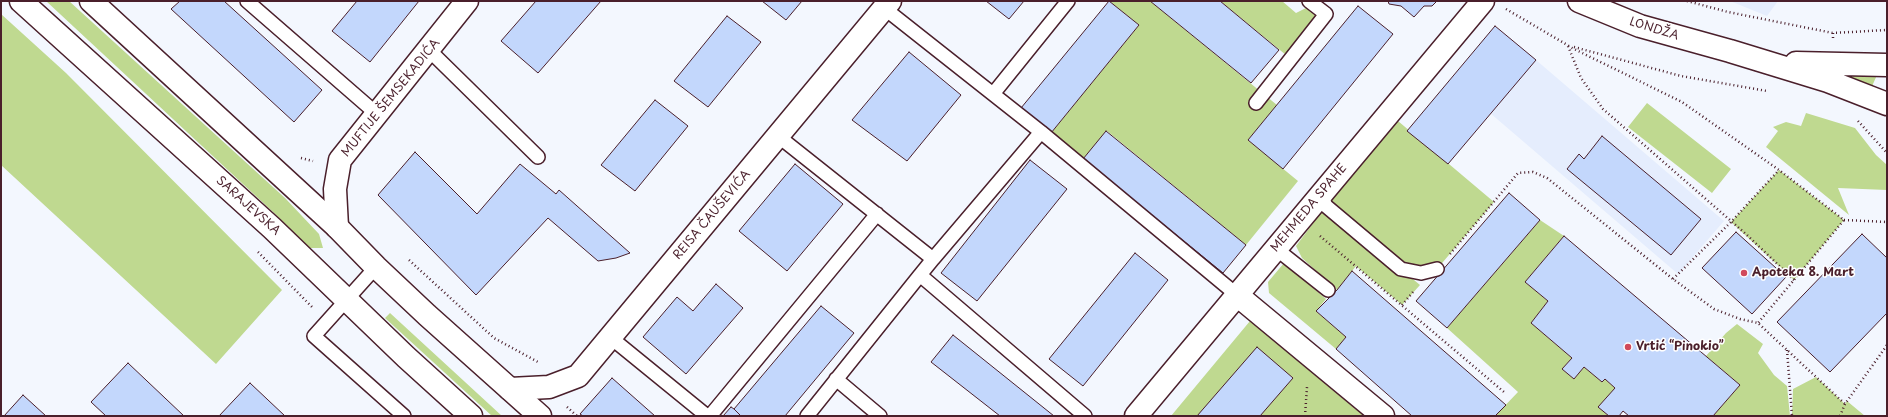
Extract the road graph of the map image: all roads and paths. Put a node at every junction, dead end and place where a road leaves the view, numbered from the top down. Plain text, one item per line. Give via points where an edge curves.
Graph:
1 (21, 1) edge
2 (91, 1) edge
3 (247, 1) edge
4 (468, 1) edge
5 (1068, 1) edge
6 (1309, 1) edge
7 (1580, 1) edge
8 (1687, 1) edge
9 (1491, 3) edge
10 (887, 4) edge
11 (1833, 33) dead end
12 (1568, 46) junction
13 (429, 50) junction
14 (1730, 51) junction
15 (1887, 65) edge
16 (1773, 92) dead end
17 (993, 94) junction
18 (1256, 103) dead end
19 (1887, 104) edge
20 (378, 115) junction
21 (1040, 132) junction
22 (778, 136) junction
23 (538, 157) dead end
24 (1779, 170) junction
25 (1320, 194) junction
26 (877, 214) junction
27 (1844, 220) junction
28 (1731, 222) junction
29 (1887, 222) edge
30 (337, 227) junction
31 (1316, 233) dead end
32 (1275, 248) junction
33 (933, 259) junction
34 (376, 267) junction
35 (1437, 269) junction
36 (920, 275) junction
37 (1672, 279) junction
38 (1794, 280) junction
39 (1328, 290) dead end
40 (1237, 295) junction
41 (347, 300) junction
42 (1402, 305) junction
43 (1758, 323) junction
44 (610, 337) junction
45 (1887, 345) edge
46 (1786, 350) junction
47 (836, 379) junction
48 (510, 389) junction
49 (1504, 392) dead end
50 (1845, 404) junction
51 (404, 416) edge
52 (471, 416) edge
53 (540, 416) edge
54 (709, 416) edge
55 (806, 416) edge
56 (880, 416) edge
57 (1085, 416) edge
58 (1136, 416) edge
59 (1383, 416) edge
60 (1792, 416) edge
61 (1840, 416) edge

1 - 41 street, SARAJEVSKA via 272,228
2 - 30 street
3 - 20 lane
4 - 13 street, MUFTIJE ŠEMSEKADIĆA
5 - 17 lane
6 - 18 lane via 1326,14
7 - 14 street, LONDŽA via 1640,26
8 - 11 path
9 - 12 path
9 - 25 street, MEHMEDA SPAHE
10 - 17 lane
10 - 22 street, REISA ČAUŠEVIĆA
12 - 16 path via 1681,76
12 - 24 path via 1682,102
12 - 28 path via 1581,78 1603,109
13 - 20 street, MUFTIJE ŠEMSEKADIĆA
13 - 23 lane
14 - 15 street via 1796,63
14 - 19 street via 1828,81
17 - 21 lane
20 - 30 street, MUFTIJE ŠEMSEKADIĆA via 340,160 335,189
21 - 33 lane
21 - 40 lane
22 - 26 lane
22 - 44 street, REISA ČAUŠEVIĆA
24 - 27 path
24 - 28 path
25 - 32 street, MEHMEDA SPAHE
25 - 35 lane via 1326,206 1401,269 1421,273
26 - 33 lane
26 - 54 lane
27 - 29 path
27 - 38 path
28 - 37 path
28 - 38 path
30 - 34 street
31 - 42 path
32 - 39 lane
32 - 40 street, MEHMEDA SPAHE
33 - 36 lane
34 - 41 lane
34 - 48 street
35 - 37 path via 1518,173 1533,172 1547,178
35 - 42 path
36 - 47 lane
36 - 57 lane
37 - 43 path via 1714,309
38 - 43 path
40 - 58 street, MEHMEDA SPAHE
40 - 59 street
41 - 51 lane via 314,336
41 - 52 street, SARAJEVSKA
42 - 49 path
43 - 46 path
44 - 48 street, REISA ČAUŠEVIĆA via 578,376 549,387
44 - 54 lane
45 - 50 path
46 - 50 path
46 - 60 path
47 - 55 lane
47 - 56 lane
48 - 53 street
50 - 61 path

